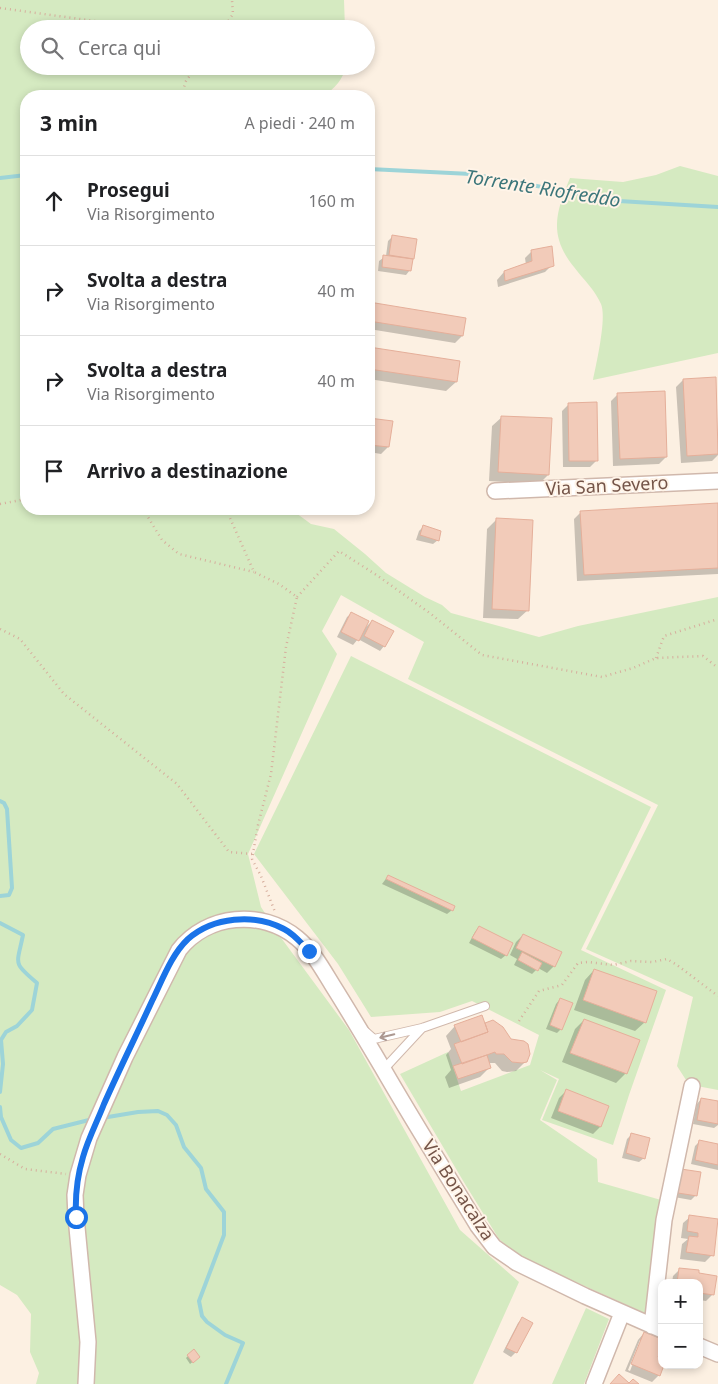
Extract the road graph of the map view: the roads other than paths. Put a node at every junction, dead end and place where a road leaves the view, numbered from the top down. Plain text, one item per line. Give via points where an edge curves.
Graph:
1 (718, 481) edge
2 (495, 491) dead end
3 (485, 1006) dead end
4 (357, 1024) junction
5 (422, 1028) junction
6 (383, 1070) junction
7 (692, 1086) dead end
8 (622, 1312) junction
9 (657, 1328) edge
10 (703, 1348) edge
11 (718, 1354) edge
12 (86, 1384) edge
13 (594, 1384) edge

1 - 2 street, Via San Severo
3 - 5 lane
5 -> 4 lane via 374,1039
4 - 6 street, Via Bonacalza
4 - 12 street, Via Bonacalza via 309,951 279,927 236,919 208,926 186,941 172,962 125,1057 89,1138 78,1176 75,1195 88,1342
5 - 6 lane
6 - 8 street, Via Bonacalza via 494,1247 517,1263
7 - 9 street via 664,1220
8 - 9 street, Via Bonacalza
8 - 13 street
10 - 11 street

